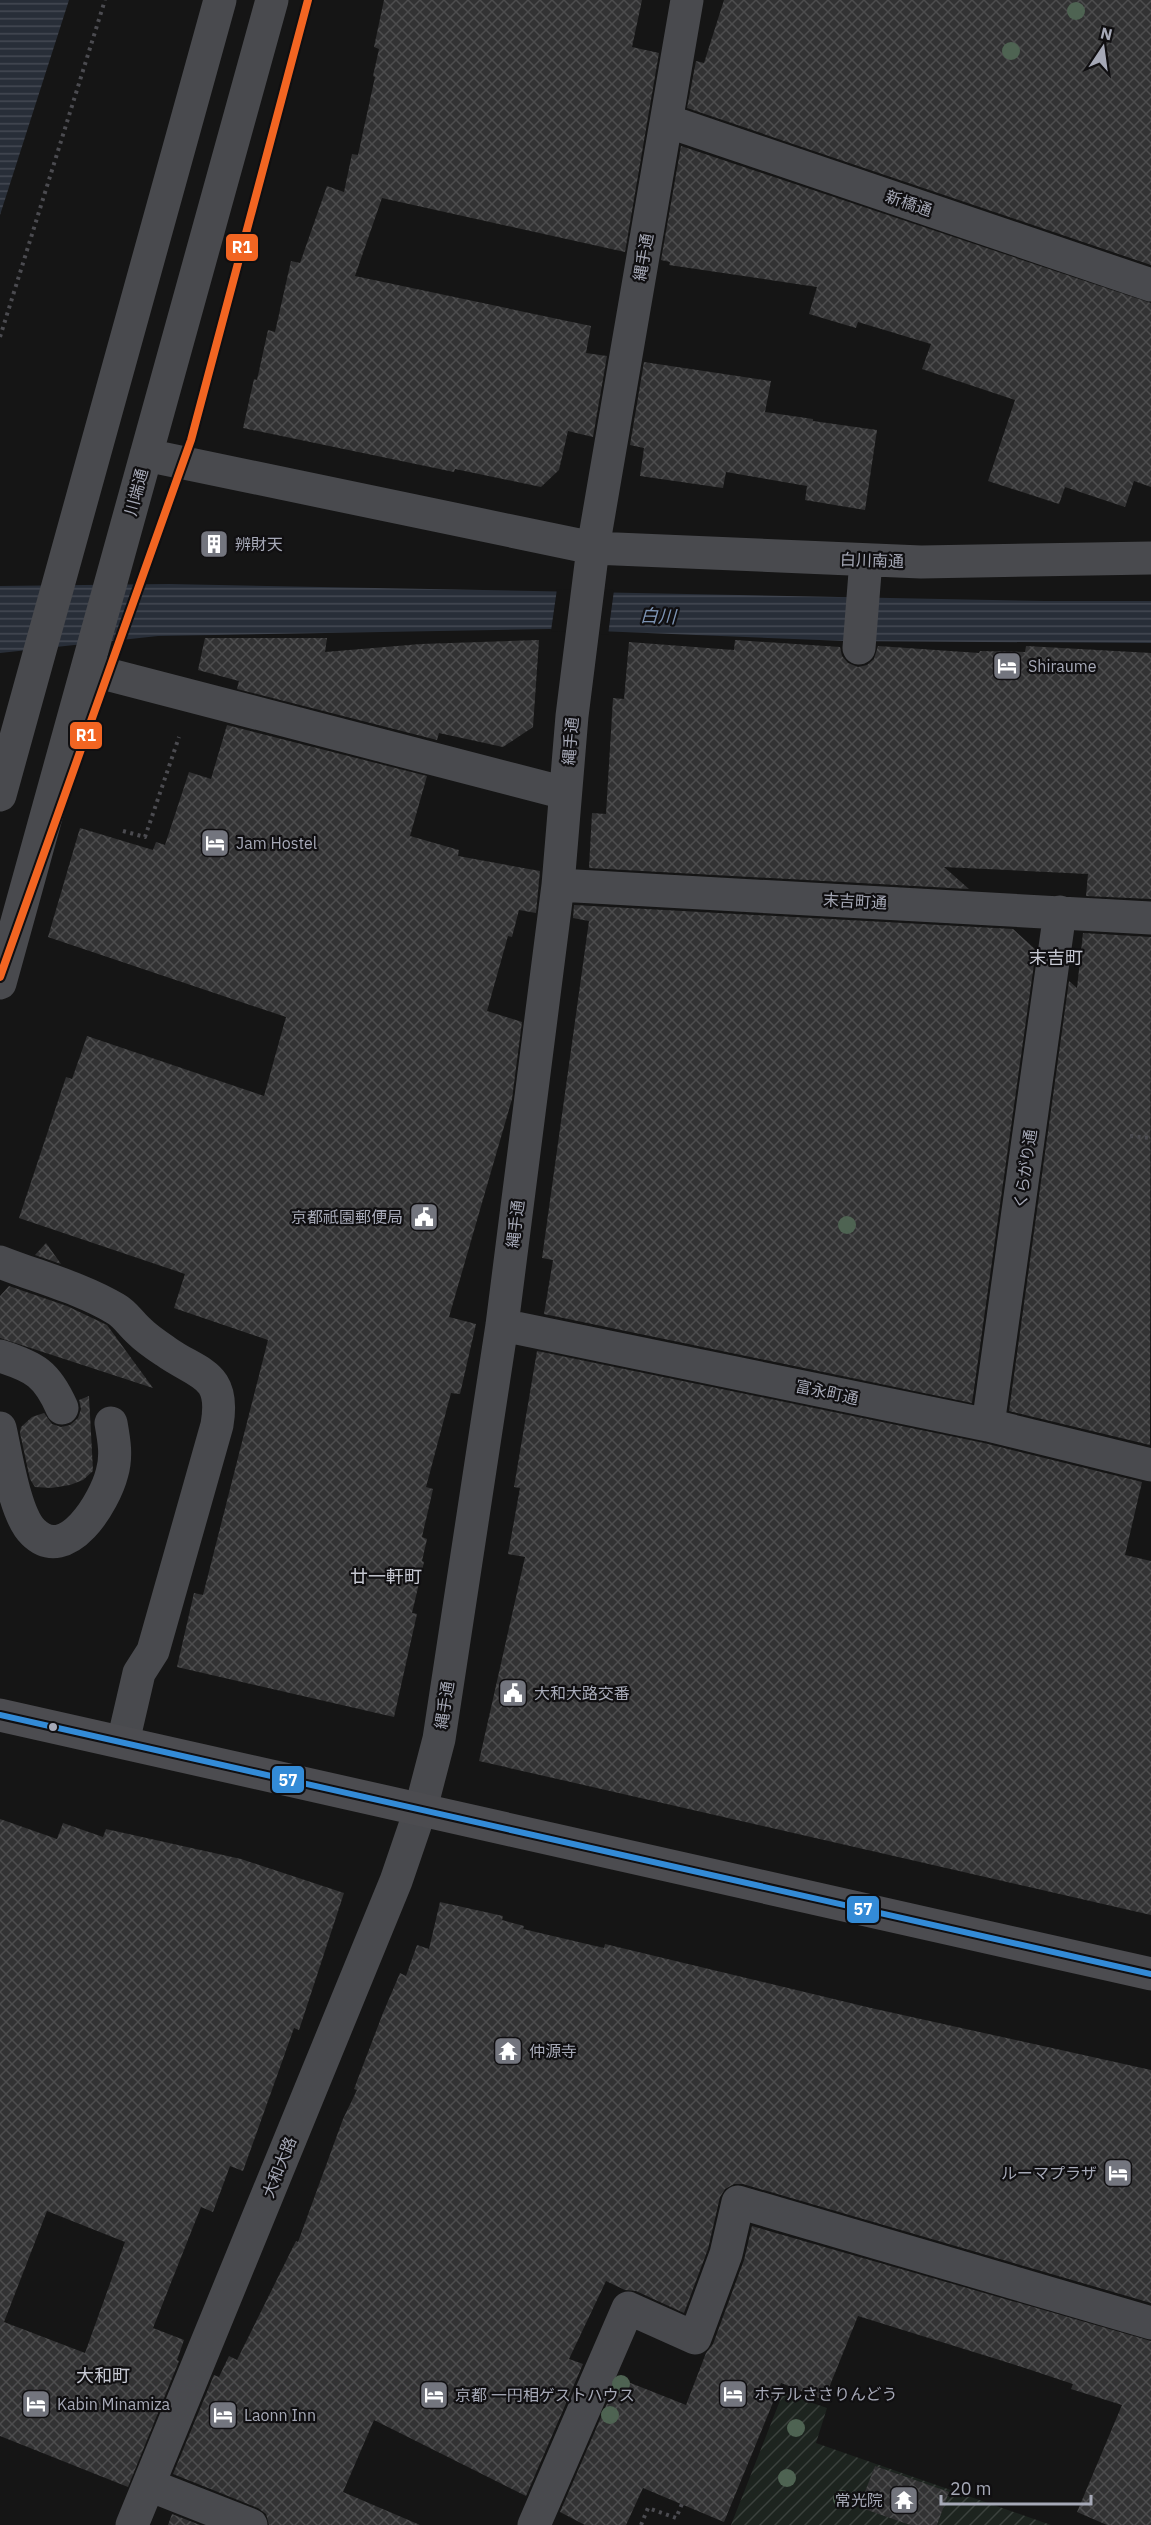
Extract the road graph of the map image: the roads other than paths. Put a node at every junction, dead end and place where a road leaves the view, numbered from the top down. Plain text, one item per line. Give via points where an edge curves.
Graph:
1 (220, 0) edge
2 (272, 0) edge
3 (687, 0) edge
4 (667, 121) junction
5 (1151, 285) edge
6 (146, 455) junction
7 (593, 548) junction
8 (1151, 558) edge
9 (865, 575) junction
10 (859, 648) dead end
11 (87, 669) junction
12 (565, 793) junction
13 (0, 795) edge
14 (558, 885) junction
15 (1060, 912) junction
16 (1151, 918) edge
17 (0, 983) edge
18 (0, 1262) edge
19 (502, 1324) junction
20 (0, 1356) edge
21 (62, 1408) dead end
22 (111, 1423) dead end
23 (988, 1425) junction
24 (0, 1428) edge
25 (1151, 1465) edge
26 (83, 1480) dead end
27 (74, 1534) junction
28 (0, 1715) edge
29 (123, 1742) junction
30 (421, 1808) junction
31 (1151, 1974) edge
32 (1151, 2323) edge
33 (149, 2485) junction
34 (132, 2525) edge
35 (251, 2525) edge
36 (534, 2525) edge

1 - 13 street
2 - 6 street, 川端通
3 - 4 street, 縄手通
4 - 5 street, 新橋通
4 - 7 street, 縄手通
6 - 7 street, 白川南通
6 - 11 street, 川端通
7 - 9 street, 白川南通
7 - 12 street, 縄手通
8 - 9 street, 白川南通 via 921,562
9 - 10 street
11 - 12 street
11 - 17 street, 川端通
12 - 14 street, 縄手通
14 - 15 street, 末吉町通
14 - 19 street, 縄手通
15 - 16 street, 末吉町通
15 - 23 street, くらがり通
18 - 29 street via 92,1296 118,1310 167,1353 204,1373 219,1398 214,1437 153,1651 139,1673
19 - 23 street, 富永町通
19 - 30 street, 縄手通 via 439,1739
20 - 21 street via 37,1371 51,1384
22 - 27 street via 116,1456 112,1474 97,1507
23 - 25 street, 富永町通
24 - 27 street via 22,1519 34,1533 47,1540 61,1542
26 - 27 street via 80,1517
28 - 29 main road
29 - 30 main road
30 - 31 main road
30 - 33 street, 大和大路 via 396,1881
32 - 36 street via 738,2202 726,2254 695,2338 628,2308
33 - 34 street, 大和大路
33 - 35 street

